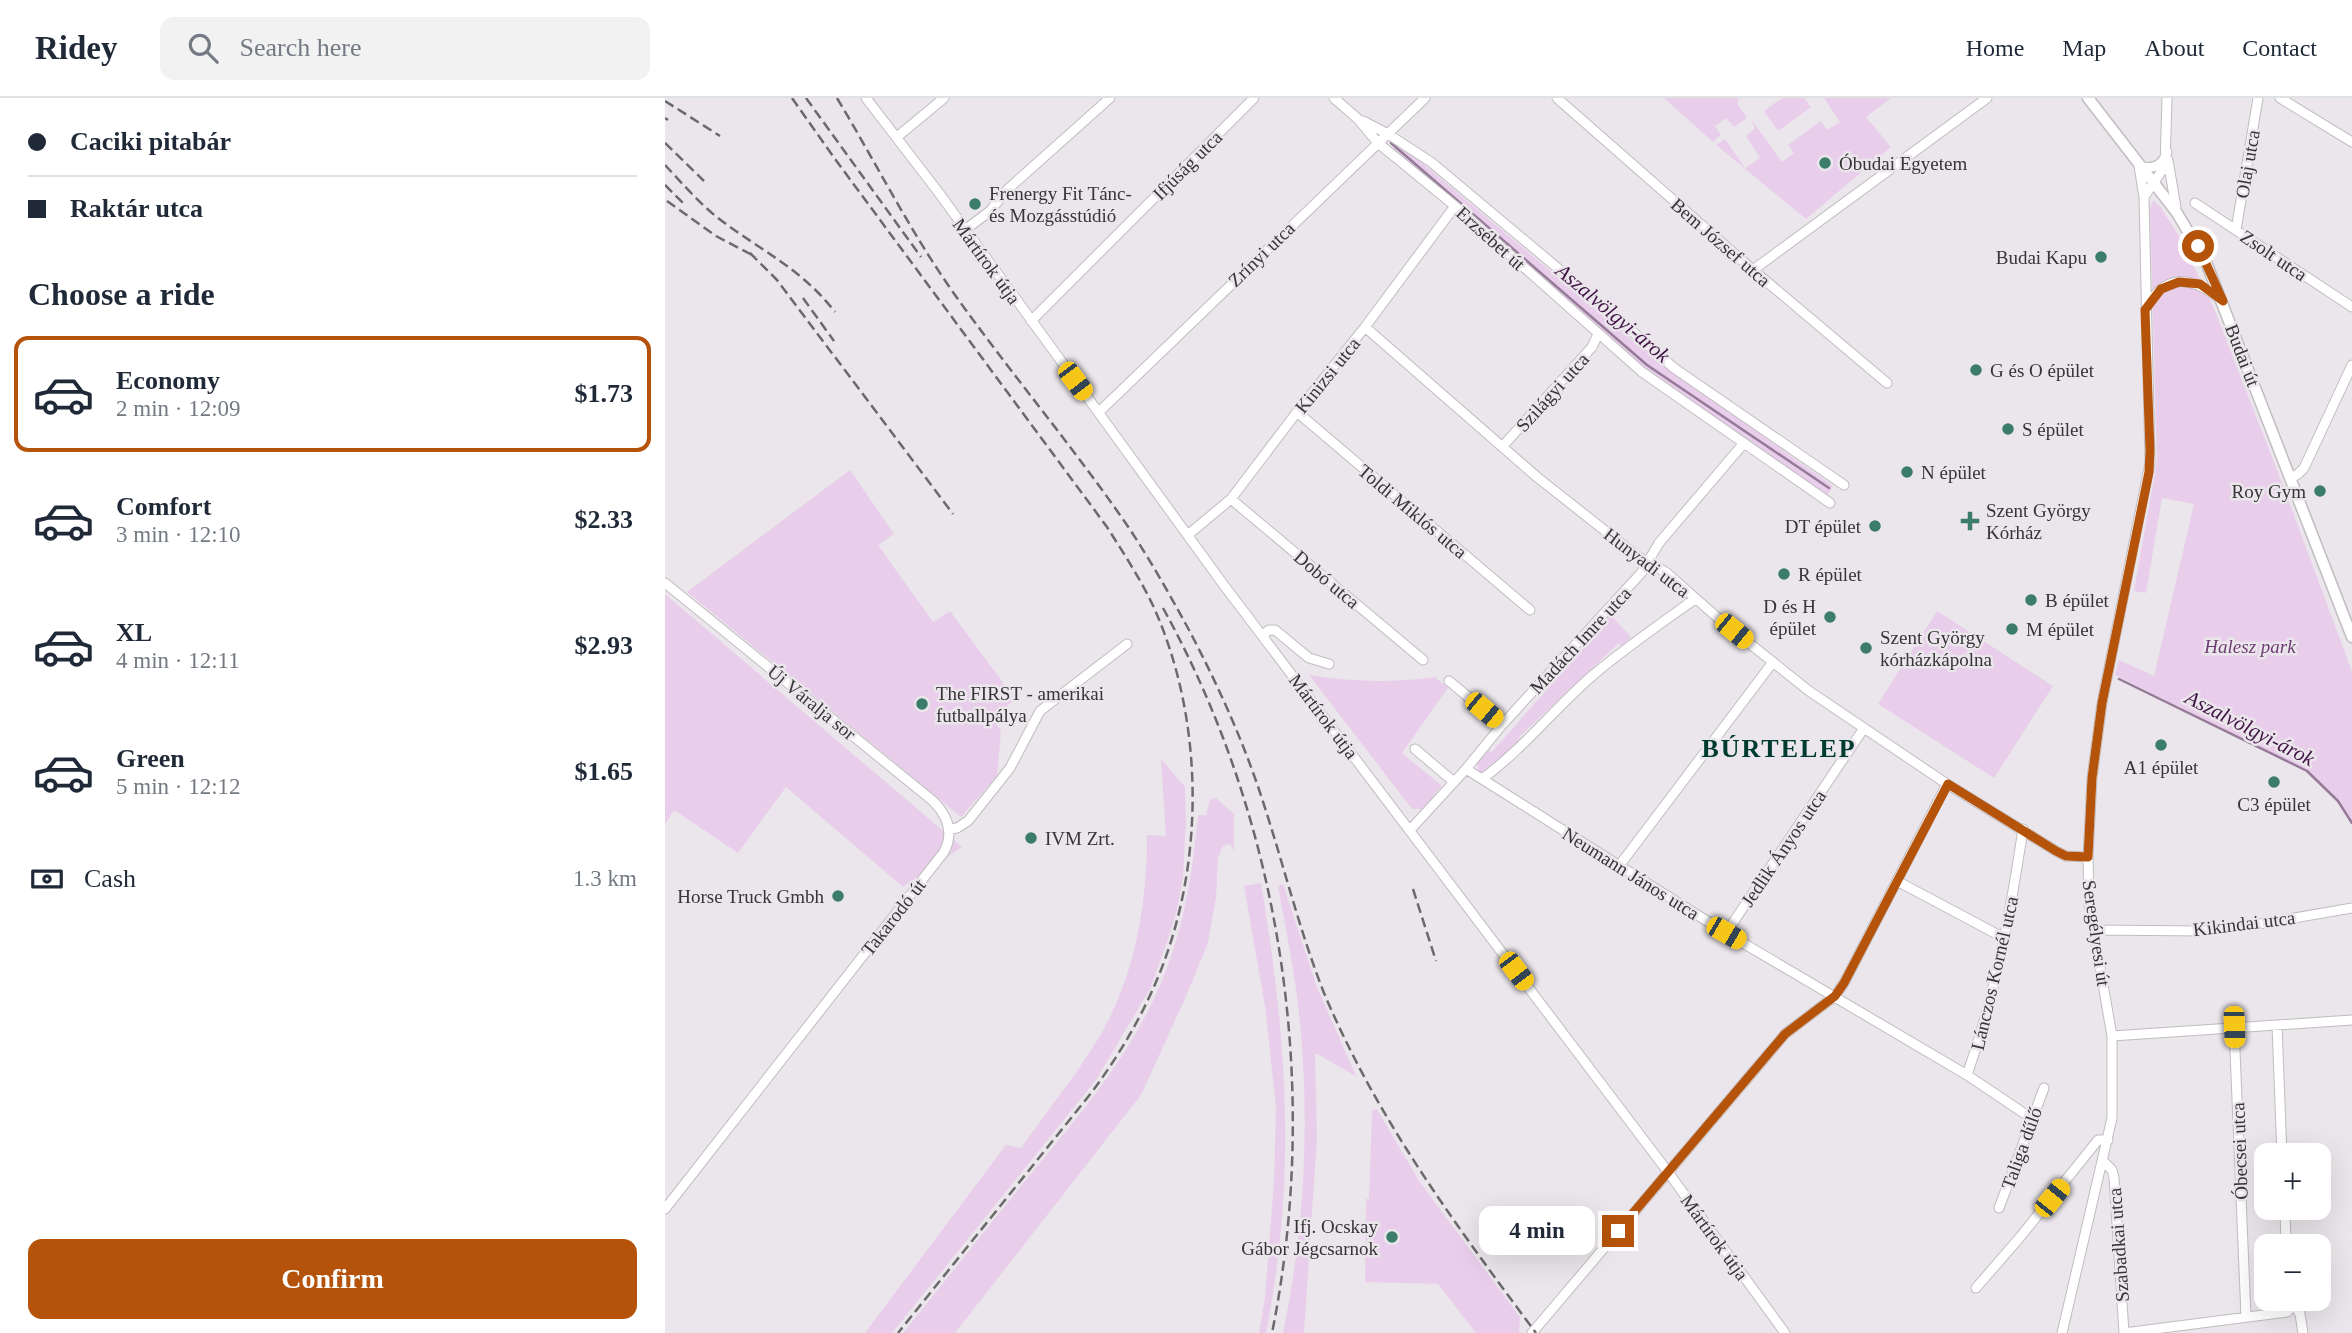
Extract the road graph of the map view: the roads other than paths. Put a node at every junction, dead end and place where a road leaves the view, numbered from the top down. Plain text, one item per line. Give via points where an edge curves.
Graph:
1 (866, 98) edge
2 (944, 98) edge
3 (1110, 98) edge
4 (1254, 98) edge
5 (1334, 98) edge
6 (1426, 98) edge
7 (1557, 98) edge
8 (1987, 98) edge
9 (2088, 98) edge
10 (2167, 98) edge
11 (2258, 98) edge
12 (2280, 98) edge
13 (1358, 119) junction
14 (1388, 134) junction
15 (897, 137) junction
16 (2352, 142) edge
17 (1378, 143) junction
18 (2167, 152) junction
19 (2139, 166) junction
20 (2153, 183) junction
21 (2144, 197) junction
22 (2195, 204) dead end
23 (1454, 206) junction
24 (2177, 214) junction
25 (965, 230) junction
26 (2236, 230) junction
27 (1753, 270) junction
28 (2223, 301) junction
29 (2352, 307) edge
30 (2145, 310) junction
31 (1031, 321) junction
32 (1365, 327) junction
33 (1598, 334) junction
34 (2352, 365) edge
35 (1887, 383) dead end
36 (1099, 412) junction
37 (1297, 412) junction
38 (1744, 443) junction
39 (1502, 447) junction
40 (2291, 478) junction
41 (1844, 485) dead end
42 (1231, 499) junction
43 (1830, 503) dead end
44 (1189, 534) junction
45 (1648, 565) junction
46 (665, 583) edge
47 (1695, 599) junction
48 (1530, 610) dead end
49 (1263, 635) junction
50 (2352, 637) edge
51 (1127, 644) dead end
52 (1423, 660) dead end
53 (1773, 662) junction
54 (1329, 664) dead end
55 (1449, 681) dead end
56 (1502, 725) junction
57 (1864, 728) junction
58 (1415, 749) dead end
59 (1466, 769) junction
60 (1482, 779) junction
61 (1454, 782) junction
62 (1948, 784) junction
63 (949, 829) junction
64 (2023, 829) junction
65 (1410, 830) junction
66 (2088, 857) junction
67 (1619, 866) junction
68 (1897, 880) junction
69 (2352, 908) edge
70 (2094, 930) junction
71 (1726, 933) junction
72 (2006, 939) junction
73 (1835, 996) junction
74 (2352, 1020) edge
75 (2277, 1024) junction
76 (2234, 1027) junction
77 (2112, 1036) junction
78 (1967, 1075) junction
79 (2044, 1088) dead end
80 (2031, 1118) junction
81 (2108, 1140) junction
82 (2282, 1143) edge
83 (2103, 1161) junction
84 (1668, 1172) junction
85 (1999, 1208) dead end
86 (665, 1209) edge
87 (1976, 1288) dead end
88 (2287, 1311) edge
89 (2297, 1311) edge
90 (2246, 1317) junction
91 (1532, 1333) edge
92 (1785, 1333) edge
93 (2062, 1333) edge
94 (2124, 1333) edge
95 (2303, 1333) edge

1 - 15 street, Mártírok útja
2 - 15 street
3 - 25 street
4 - 31 street, Ifjúság utca
5 - 13 street, Erzsébet út
6 - 14 street, Zrínyi utca
7 - 27 street, Bem József utca
8 - 27 street
9 - 19 main road, Budai út
10 - 18 street
11 - 26 street, Olaj utca
12 - 16 street
13 - 14 street, Erzsébet út
13 - 17 street, Erzsébet út
14 - 17 street, Zrínyi utca
14 - 41 street, Erzsébet út via 1431,162 1667,362
15 - 25 street, Mártírok útja
17 - 23 street, Erzsébet út
17 - 36 street, Zrínyi utca
18 - 19 street via 2156,166
18 - 20 street via 2163,171
18 - 24 street
19 - 20 main road, Budai út
19 - 21 street, Seregélyesi út
20 - 21 street
20 - 24 main road, Budai út
21 - 30 street, Seregélyesi út
22 - 26 street, Zsolt utca
23 - 32 street, Kinizsi utca
23 - 33 street, Erzsébet út
24 - 28 main road, Budai út via 2198,246
25 - 31 street, Mártírok útja
26 - 29 street, Zsolt utca
27 - 35 street, Bem József utca
28 - 30 street via 2200,284 2179,282 2161,289
28 - 40 main road, Budai út
30 - 66 street, Seregélyesi út via 2149,472 2102,703
31 - 36 street, Mártírok útja
32 - 37 street, Kinizsi utca
32 - 39 street, Hunyadi utca
33 - 38 street, Erzsébet út via 1650,379
33 - 39 street, Szilágyi utca via 1592,347
34 - 40 street via 2304,468
36 - 44 street, Mártírok útja
37 - 42 street, Kinizsi utca
37 - 48 street, Toldi Miklós utca
38 - 43 street, Erzsébet út
38 - 45 street, Madách Imre utca via 1659,543
39 - 45 street, Hunyadi utca
40 - 50 main road, Budai út
42 - 44 street, Kinizsi utca
42 - 52 street, Dobó utca
44 - 49 street, Mártírok útja
45 - 47 street, Hunyadi utca via 1667,573
45 - 56 street, Madách Imre utca
46 - 63 street, Új Váralja sor via 933,801
47 - 53 street, Hunyadi utca
47 - 60 street, Madách Imre utca via 1590,678
49 - 54 street via 1275,630 1309,658
49 - 65 street, Mártírok útja
51 - 63 street via 1040,711 1010,768 968,821
53 - 57 street, Hunyadi utca
53 - 67 street
55 - 56 street
56 - 59 street, Madách Imre utca
57 - 62 street, Hunyadi utca
57 - 71 street, Jedlik Ányos utca
58 - 61 street
59 - 60 street
59 - 61 street, Madách Imre utca
60 - 67 street, Neumann János utca
61 - 65 street, Madách Imre utca
62 - 64 street, Hunyadi utca
62 - 68 street
63 - 86 street, Takarodó út via 944,852
64 - 66 street, Hunyadi utca via 2066,856
64 - 72 street, Lánczos Kornél utca
65 - 84 street, Mártírok útja
66 - 70 street, Seregélyesi út
67 - 71 street, Neumann János utca
68 - 72 street
68 - 73 street
69 - 70 street, Kikindai utca via 2204,931
70 - 77 street, Seregélyesi út
71 - 73 street, Neumann János utca
72 - 78 street, Lánczos Kornél utca via 1985,1026
73 - 78 street, Neumann János utca
73 - 84 street via 1785,1034
74 - 75 street
75 - 76 street
75 - 82 street
76 - 77 street
76 - 90 street, Óbecsei utca
77 - 81 street, Seregélyesi út
78 - 80 street, Neumann János utca
79 - 80 street, Taliga dűlő
80 - 85 street, Taliga dűlő
81 - 83 street, Seregélyesi út
81 - 87 street via 2098,1140
83 - 93 street, Seregélyesi út
83 - 94 street, Szabadkai utca via 2114,1178
84 - 91 street
84 - 92 street, Mártírok útja
88 - 90 street
89 - 95 street
90 - 94 street

